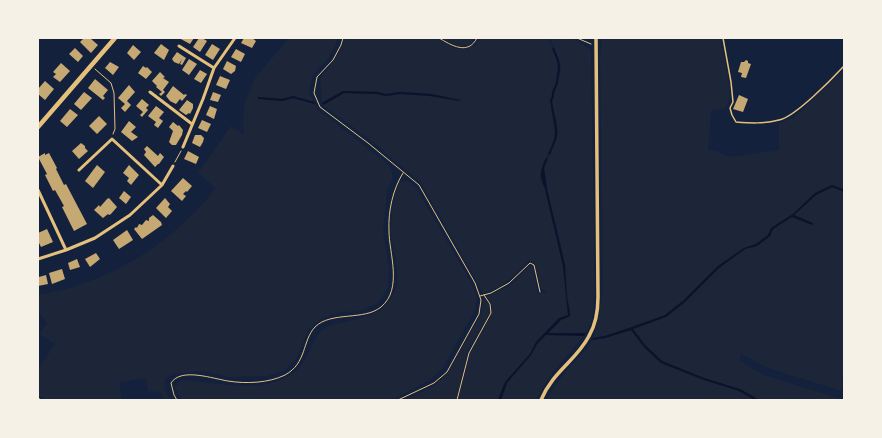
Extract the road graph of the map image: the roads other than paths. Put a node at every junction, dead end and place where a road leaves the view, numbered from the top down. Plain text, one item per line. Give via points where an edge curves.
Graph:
1 (115, 38) edge
2 (235, 38) edge
3 (596, 38) edge
4 (723, 38) edge
5 (179, 46) dead end
6 (844, 66) edge
7 (214, 68) junction
8 (150, 92) dead end
9 (192, 124) junction
10 (38, 127) edge
11 (183, 146) road end
12 (173, 166) road end
13 (79, 170) dead end
14 (162, 185) junction
15 (38, 190) edge
16 (66, 250) junction
17 (38, 259) edge
18 (541, 400) edge

1 - 10 main road
2 - 7 street
3 - 18 street via 596,316 586,342 553,378
4 - 6 lane via 731,82 733,102 730,108 736,122 779,120 791,115
5 - 7 street
7 - 9 street
8 - 9 street
9 - 11 street
12 - 14 street
13 - 14 street via 112,139
14 - 16 street via 130,215 95,238
15 - 16 street
16 - 17 street

